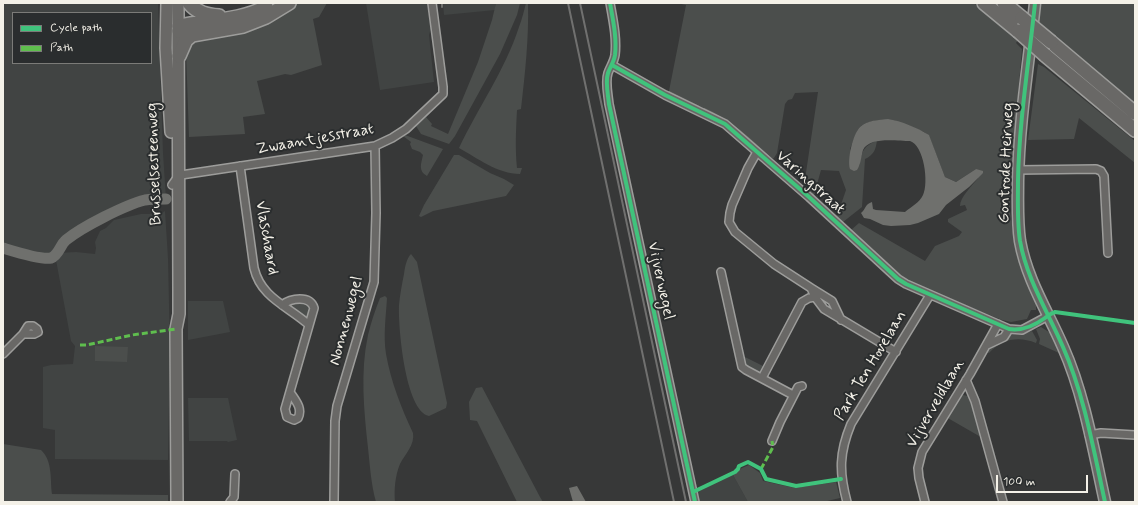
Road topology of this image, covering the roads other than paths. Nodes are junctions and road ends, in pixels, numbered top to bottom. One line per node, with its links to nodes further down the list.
1 (178, 3): 12 (main road, Brusselsesteenweg)
2 (189, 3): 11 (highway)
3 (273, 3): 11 (highway)
4 (289, 3): 13 (highway)
5 (432, 3): 19 (street, Zwaantjesstraat)
6 (610, 3): 16 (street)
7 (984, 3): 18 (highway, bridge)
8 (1004, 3): 17 (highway, bridge)
9 (1035, 3): 22 (street, Gontrode Heirweg)
10 (167, 5): 12 (main road); 14 (main road, Brusselsesteenweg)
11 (233, 18): 12 (highway)
12 (178, 29): 13 (highway); 14 (main road); 15 (main road, Brusselsesteenweg)
13 (192, 35): 15 (highway)
14 (166, 48): 23 (main road, Brusselsesteenweg)
15 (179, 56): 23 (main road, Brusselsesteenweg)
16 (612, 65): 20 (street, Varingstraat); 51 (street, Vijverwegel)
17 (1135, 113)
18 (1135, 130)
19 (375, 146): 21 (street, Zwaantjesstraat); 50 (street, Nonnenwegel)
20 (757, 152): 26 (street); 27 (street, Varingstraat)
21 (240, 166): 23 (street, Zwaantjesstraat); 29 (street, Vlaschaard)
22 (1018, 170): 24 (street); 30 (street, Gontrode Heirweg)
23 (175, 176): 48 (main road, Brusselsesteenweg)
24 (1108, 253)
25 (721, 272): 39 (street)
26 (811, 288): 28 (street); 31 (street)
27 (930, 295): 32 (street, Varingstraat); 37 (street, Park Ten Hovelaan)
28 (815, 297): 31 (street); 39 (street)
29 (282, 305): 33 (street, Vlaschaard); 33 (street)
30 (1048, 316): 34 (street); 44 (street, Gontrode Heirweg)
31 (841, 320): 37 (street)
32 (998, 324): 34 (street, Varingstraat); 36 (street, Vijverveldlaan)
33 (309, 325): 42 (street)
34 (1009, 329): 36 (street)
35 (23, 334): 38 (street)
36 (987, 345): 40 (street, Vijverveldlaan)
37 (896, 352): 52 (street, Park Ten Hovelaan)
38 (3, 354)
39 (762, 378): 43 (street)
40 (966, 380): 53 (street, Vijverveldlaan); 54 (street)
41 (802, 386): 43 (street)
42 (290, 392)
43 (793, 395): 46 (street)
44 (1089, 434): 45 (street); 55 (street, Gontrode Heirweg)
45 (1135, 435)
46 (772, 441)
47 (235, 474): 49 (street)
48 (177, 502)
49 (230, 502)
50 (334, 502)
51 (695, 502)
52 (847, 502)
53 (925, 502)
54 (1003, 502)
55 (1105, 502)

